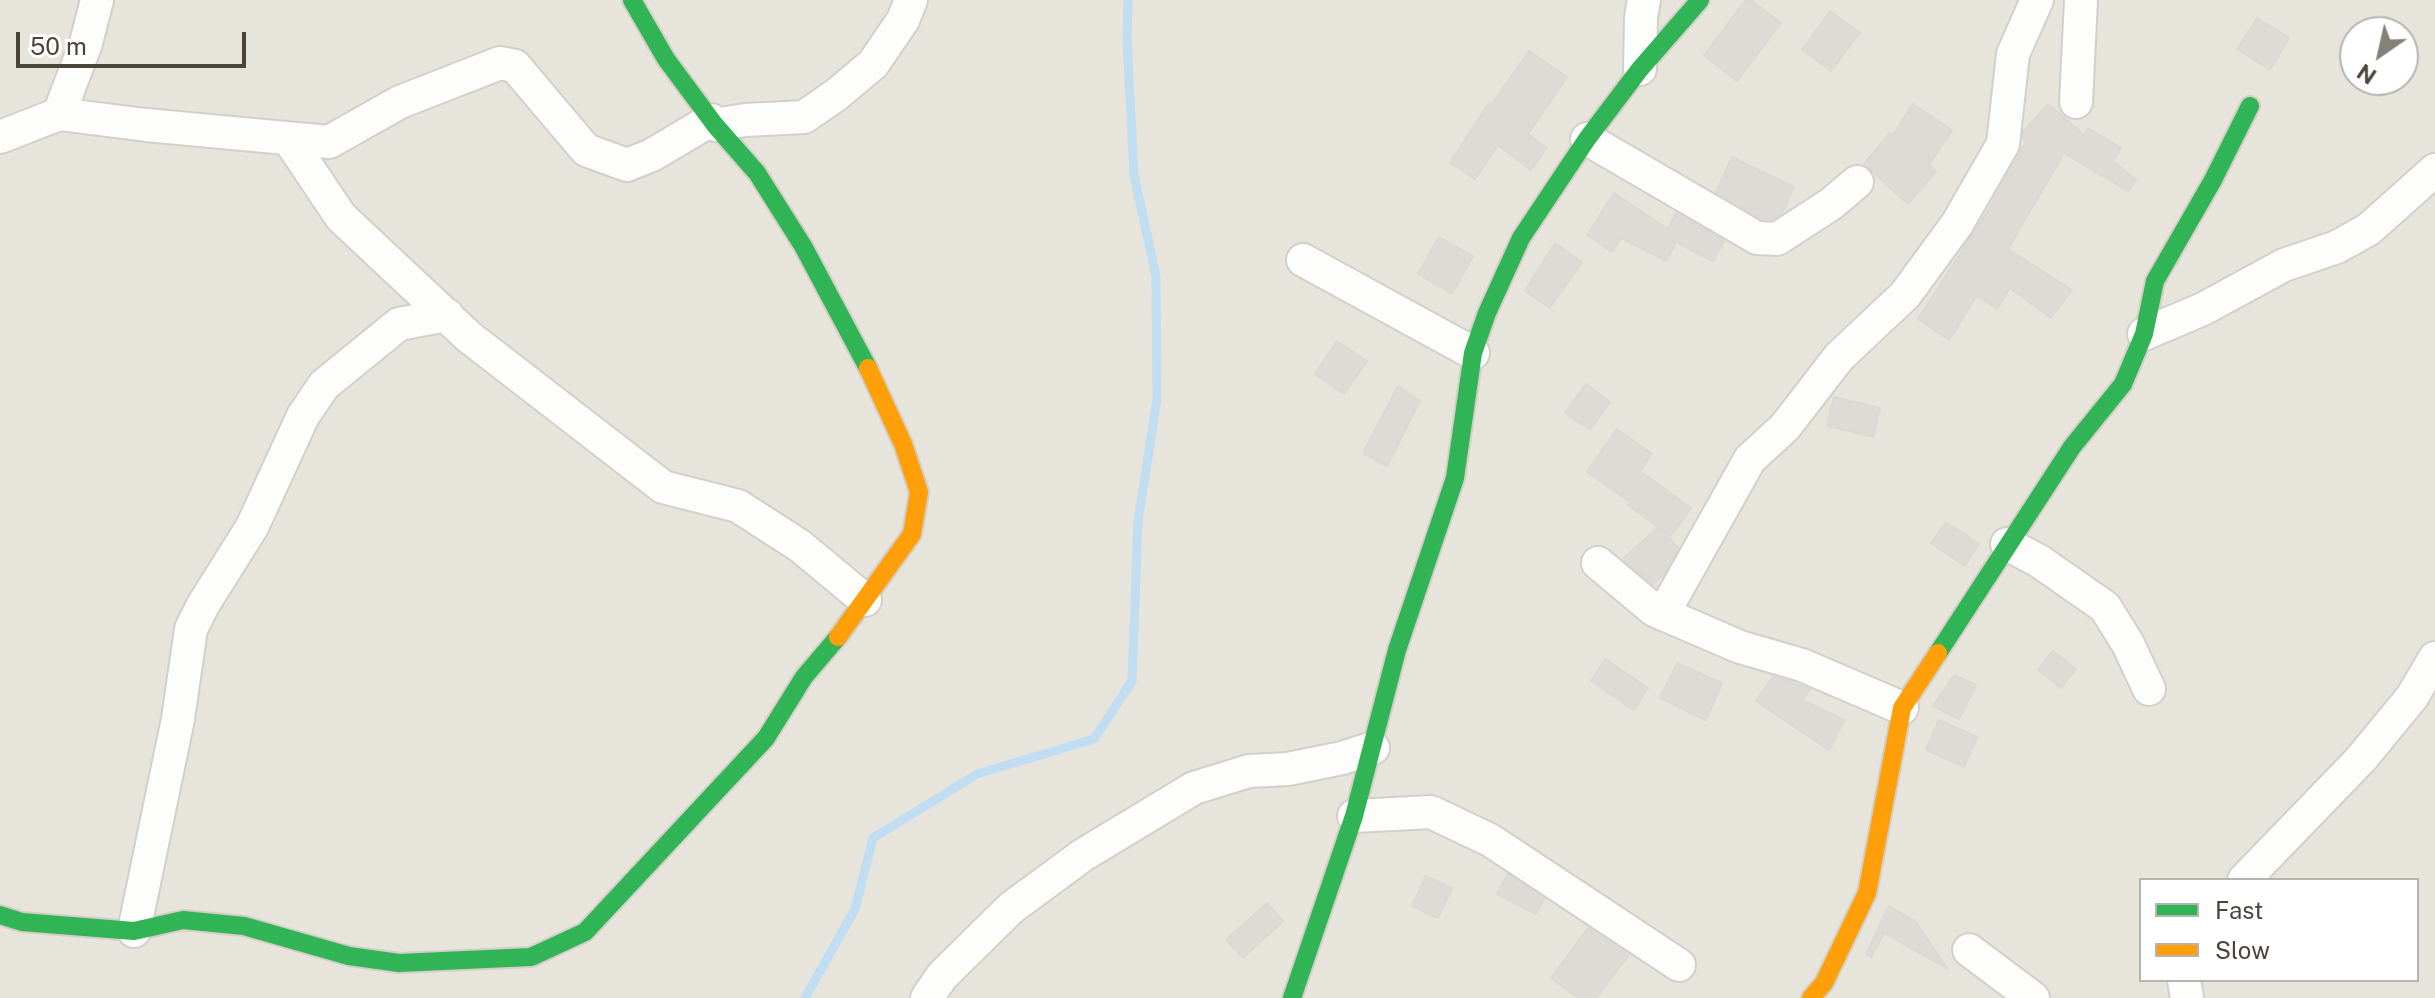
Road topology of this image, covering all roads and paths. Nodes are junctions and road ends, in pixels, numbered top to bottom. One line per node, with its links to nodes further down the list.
1 (97, 0): 11 (street)
2 (632, 0): 12 (street)
3 (911, 0): 12 (street)
4 (1644, 0): 8 (street)
5 (1700, 0): 8 (street)
6 (2037, 0): 25 (street)
7 (2081, 0): 9 (street)
8 (1640, 69): 15 (street)
9 (2076, 102)
10 (2250, 106): 20 (street)
11 (59, 114): 13 (street); 14 (street)
12 (713, 122): 14 (street); 24 (street)
13 (0, 137)
14 (288, 138): 19 (street)
15 (1587, 139): 17 (street); 21 (street)
16 (2435, 170): 20 (street)
17 (1857, 182)
18 (1303, 260): 21 (street)
19 (447, 315): 24 (street); 33 (street)
20 (2144, 334): 22 (street)
21 (1473, 353): 29 (street)
22 (2007, 544): 27 (street); 28 (street)
23 (1598, 563): 25 (street)
24 (865, 600): 33 (street)
25 (1663, 614): 28 (street)
26 (2435, 658): 31 (street)
27 (2149, 689)
28 (1902, 708): 38 (street)
29 (1373, 748): 30 (street); 36 (street)
30 (1354, 816): 35 (street); 37 (street)
31 (2246, 878)
32 (0, 915): 33 (street)
33 (134, 931)
34 (1969, 950): 39 (street)
35 (1679, 965)
36 (927, 998)
37 (1292, 998)
38 (1811, 998)
39 (2033, 998)

